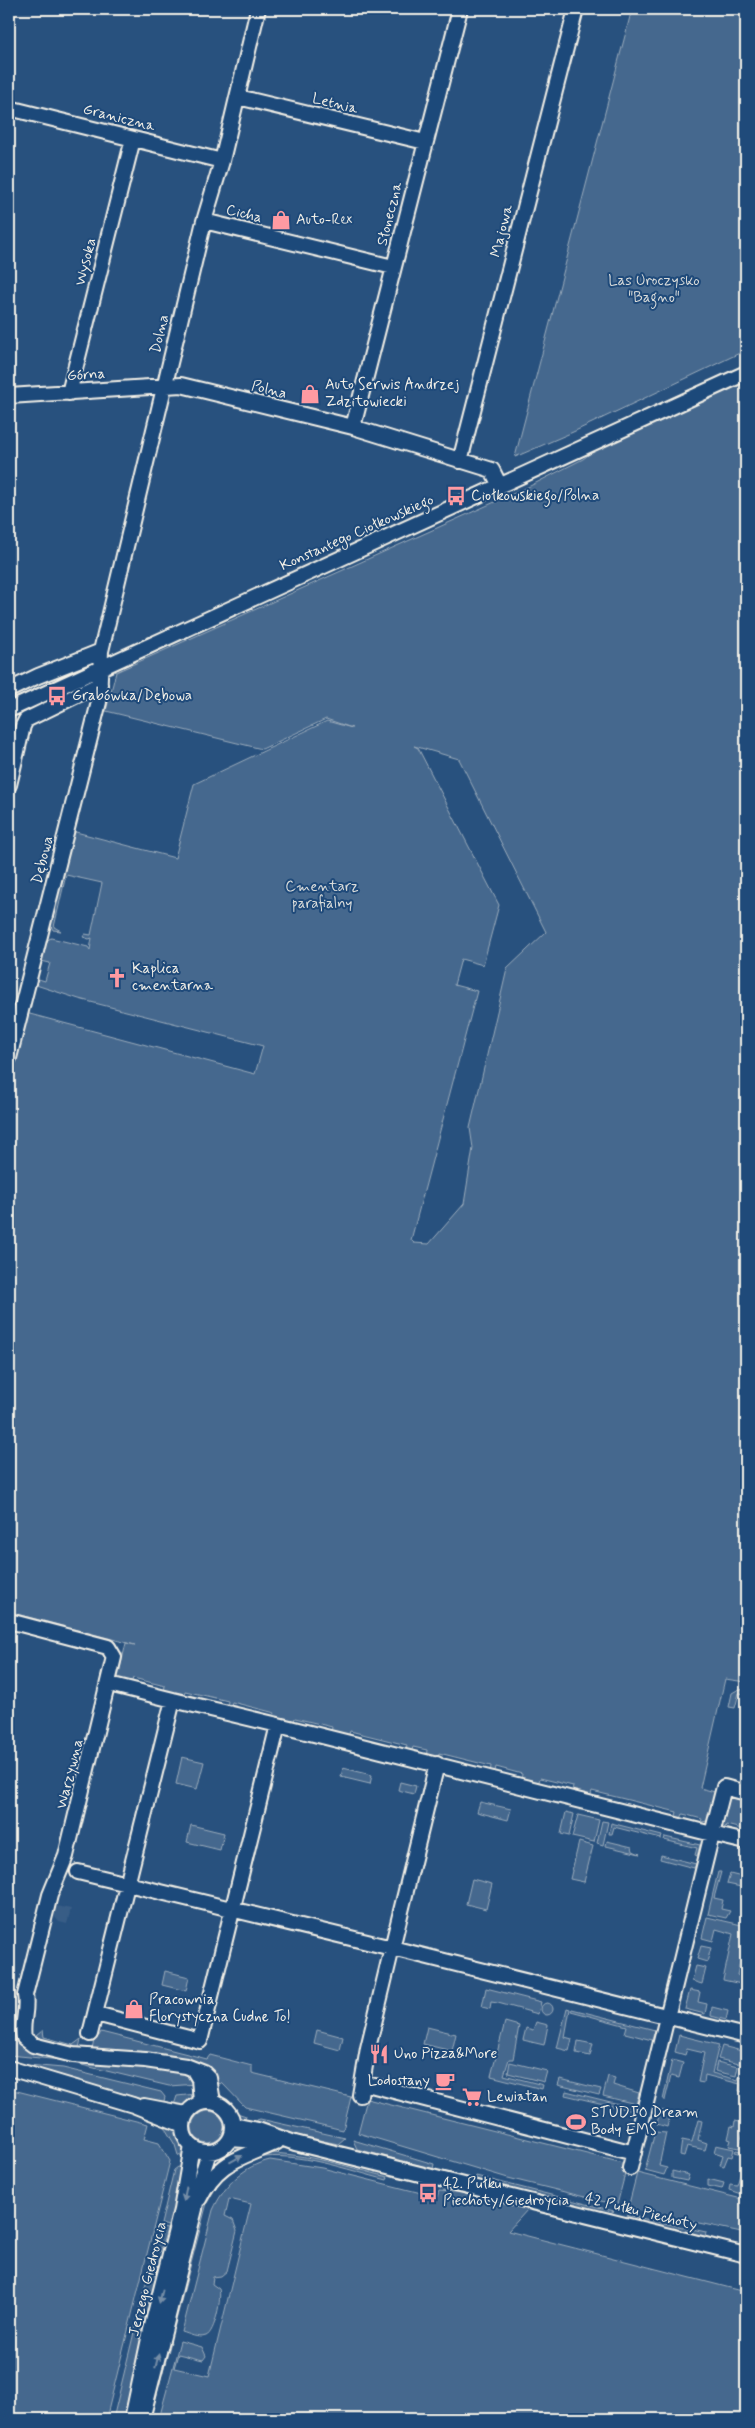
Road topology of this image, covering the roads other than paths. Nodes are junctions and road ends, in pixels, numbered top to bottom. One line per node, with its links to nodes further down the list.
1 (258, 9): 4 (street, Dolna)
2 (460, 9): 7 (street, Słoneczna)
3 (576, 9): 16 (street, Majowa)
4 (238, 97): 7 (street, Letnia); 8 (street, Dolna)
5 (9, 108): 6 (street, Graniczna)
6 (133, 139): 8 (street, Graniczna); 13 (street, Wysoka)
7 (425, 142): 10 (street, Słoneczna)
8 (222, 161): 9 (street, Dolna)
9 (204, 221): 10 (street, Cicha); 12 (street, Dolna)
10 (393, 267): 15 (street, Słoneczna)
11 (746, 373): 17 (street, Konstantego Ciołkowskiego)
12 (165, 386): 13 (street, Górna); 15 (street, Polna); 18 (street, Dolna)
13 (70, 393): 14 (street, Górna)
14 (9, 396)
15 (353, 427): 16 (street, Polna)
16 (460, 461): 17 (street, Polna)
17 (500, 486): 19 (street, Konstantego Ciołkowskiego)
18 (101, 651): 19 (street, Dolna); 21 (street)
19 (99, 668): 20 (street, Dębowa); 22 (street, Konstantego Ciołkowskiego)
20 (100, 684): 23 (street); 24 (street, Dębowa)
21 (9, 690)
22 (9, 710)
23 (9, 785)
24 (9, 1058)
25 (9, 1621): 42 (street, Warzywna)
26 (117, 1686): 27 (street)
27 (173, 1700): 28 (street); 34 (street)
28 (278, 1725): 29 (street); 35 (street)
29 (437, 1764): 31 (street); 36 (street)
30 (746, 1793): 31 (street)
31 (712, 1834): 32 (street); 38 (street)
32 (746, 1842)
33 (78, 1872): 34 (street)
34 (128, 1885): 35 (street); 37 (street)
35 (233, 1909): 36 (street); 37 (street)
36 (392, 1948): 38 (street); 49 (street)
37 (96, 2014): 39 (street)
38 (668, 2016): 40 (street); 49 (street)
39 (90, 2034)
40 (746, 2036)
41 (9, 2068): 43 (street)
42 (207, 2102): 43 (street); 44 (street)
43 (184, 2119): 47 (street)
44 (232, 2132): 45 (street, 42 Pułku Piechoty); 46 (street, 42 Pułku Piechoty); 48 (street)
45 (277, 2142): 46 (street, 42 Pułku Piechoty); 51 (street, one-way to 45)
46 (295, 2143): 52 (street, 42 Pułku Piechoty)
47 (192, 2146): 48 (street); 53 (street, Jerzego Giedroycia, one-way to 53)
48 (209, 2152): 51 (street, Jerzego Giedroycia)
49 (634, 2153): 50 (street)
50 (630, 2168)
51 (195, 2209): 54 (street, Jerzego Giedroycia, one-way to 51)
52 (746, 2255)
53 (132, 2419)
54 (142, 2419)

